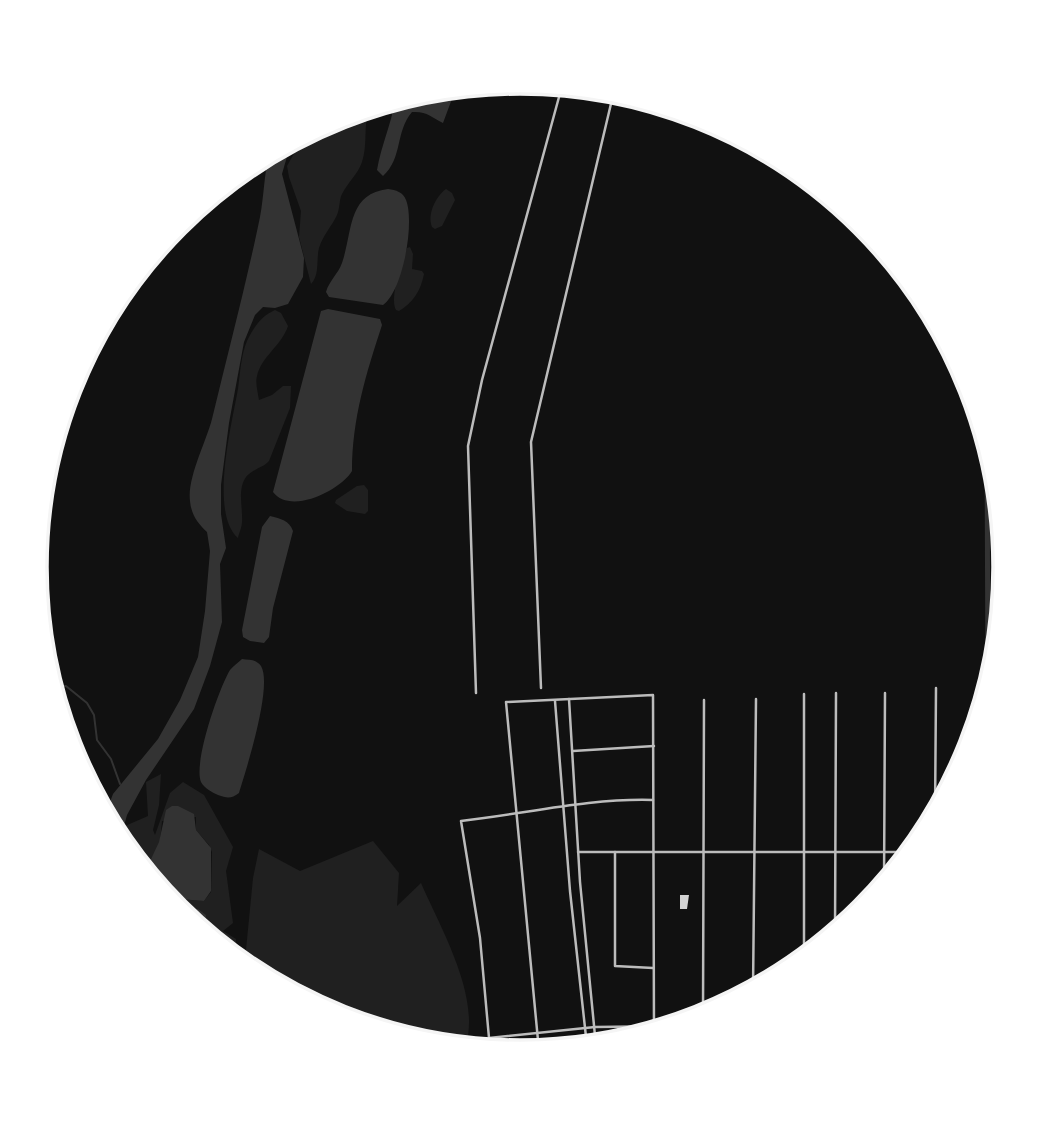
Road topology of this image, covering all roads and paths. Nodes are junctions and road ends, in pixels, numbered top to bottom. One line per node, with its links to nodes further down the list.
1 (559, 96): 5 (street)
2 (611, 103): 3 (street)
3 (541, 688)
4 (936, 688): 15 (street)
5 (476, 693)
6 (836, 693): 26 (street)
7 (885, 693): 27 (street)
8 (804, 694): 21 (street)
9 (569, 699): 11 (street); 13 (street); 14 (street)
10 (756, 699): 20 (street)
11 (555, 700): 18 (street); 19 (street)
12 (704, 700): 25 (street)
13 (654, 746): 14 (street); 16 (street)
14 (572, 751): 17 (street)
15 (935, 795)
16 (654, 800): 17 (street); 24 (street)
17 (576, 803): 18 (street); 22 (street)
18 (563, 806): 19 (street); 38 (street)
19 (517, 813): 39 (street); 39 (street)
20 (754, 851): 21 (street); 25 (street); 33 (street)
21 (804, 851): 26 (street); 31 (street)
22 (578, 852): 23 (street); 37 (street)
23 (615, 852): 24 (street); 32 (street)
24 (653, 852): 25 (street); 32 (street)
25 (704, 852): 34 (street)
26 (835, 852): 27 (street); 30 (street)
27 (884, 852): 28 (street); 29 (street)
28 (899, 852)
29 (884, 870)
30 (835, 921)
31 (804, 946)
32 (653, 968): 35 (street)
33 (753, 979)
34 (703, 1005)
35 (654, 1022)
36 (638, 1026): 37 (street)
37 (595, 1027): 38 (street); 40 (street)
38 (585, 1028): 39 (street); 41 (street)
39 (537, 1033): 42 (street)
40 (595, 1035)
41 (586, 1036)
42 (538, 1040)

